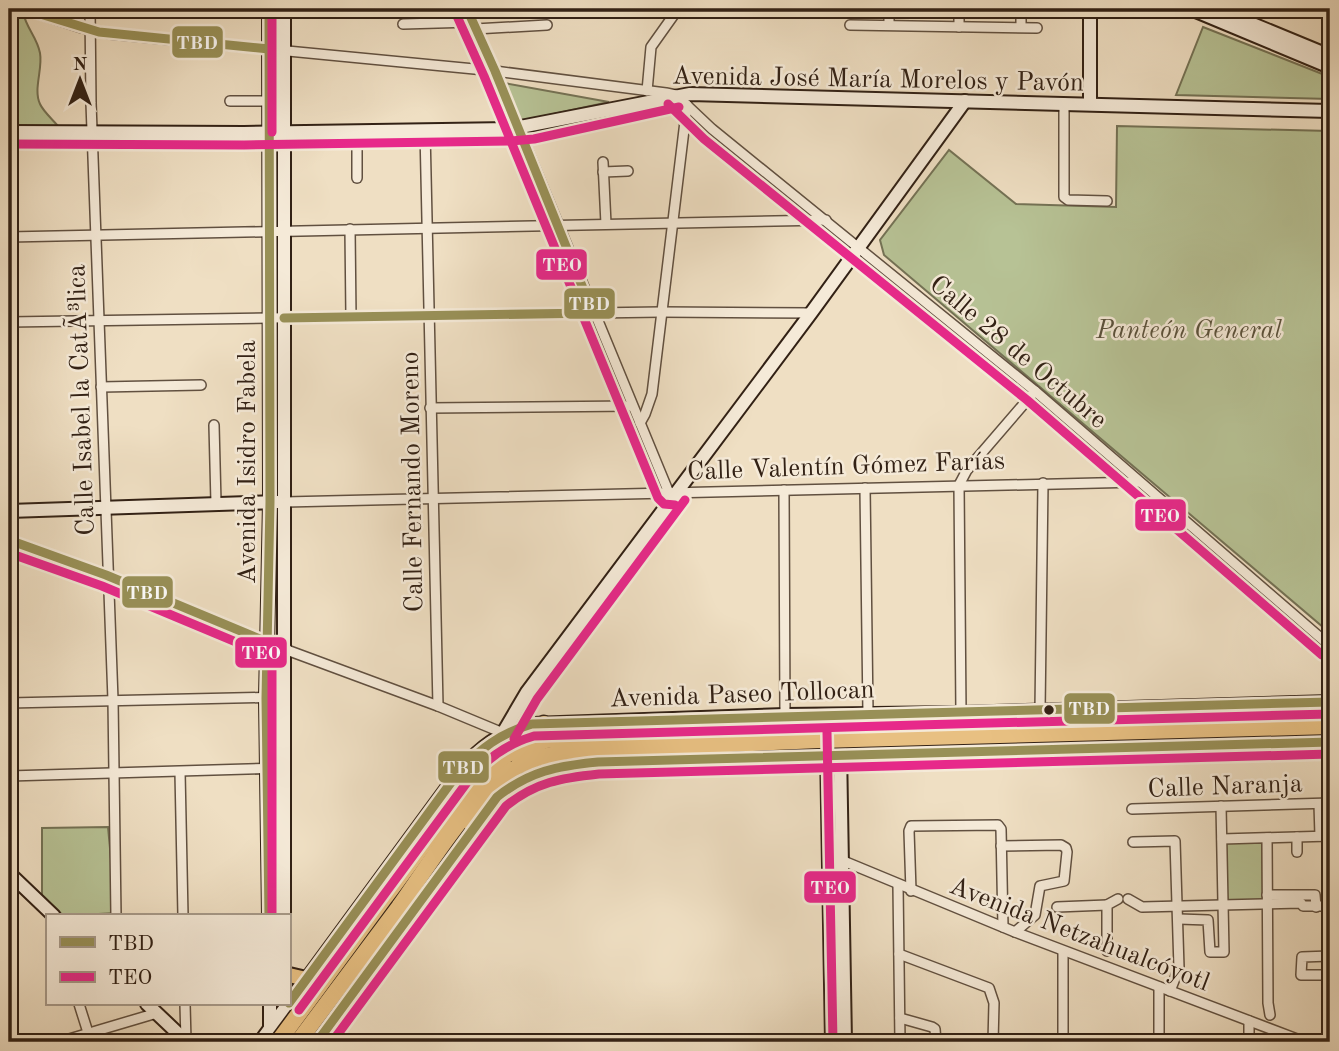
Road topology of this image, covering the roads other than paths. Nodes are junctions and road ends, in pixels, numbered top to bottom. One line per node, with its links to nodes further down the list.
1 (24, 9): 21 (street)
2 (90, 9): 21 (street, Calle Isabel la CatÃ³lica)
3 (270, 9): 22 (main road, Avenida Isidro Fabela)
4 (284, 9): 23 (main road, Avenida Isidro Fabela)
5 (467, 9): 14 (street)
6 (678, 9): 27 (street)
7 (889, 9): 17 (street)
8 (959, 9): 18 (street)
9 (1021, 9): 19 (street)
10 (1090, 9): 33 (main road)
11 (1216, 9): 24 (main road)
12 (1197, 10): 25 (main road)
13 (402, 23): 14 (street)
14 (474, 25): 15 (street); 26 (street)
15 (547, 25)
16 (850, 25): 17 (street)
17 (890, 25): 18 (street)
18 (959, 26): 19 (street)
19 (1021, 27): 20 (street)
20 (1037, 28)
21 (90, 31): 22 (street); 42 (street, Calle Isabel la CatÃ³lica)
22 (269, 49): 23 (street); 29 (main road, Avenida Isidro Fabela)
23 (284, 51): 26 (street); 40 (main road, Avenida Isidro Fabela)
24 (1330, 56)
25 (1330, 67)
26 (495, 71): 27 (street); 36 (street)
27 (647, 91): 28 (street)
28 (676, 95): 30 (main road, Avenida José María Morelos y Pavón); 34 (street, Calle 28 de Octubre); 36 (main road, Avenida José María Morelos y Pavón)
29 (269, 101): 31 (street); 39 (main road, Avenida Isidro Fabela)
30 (965, 101): 32 (main road, Avenida José María Morelos y Pavón); 56 (main road)
31 (230, 102)
32 (1064, 103): 33 (main road, Avenida José María Morelos y Pavón); 45 (street)
33 (1090, 103): 35 (main road, Avenida José María Morelos y Pavón)
34 (687, 105): 46 (street, Calle 28 de Octubre); 47 (street)
35 (1330, 111)
36 (519, 129): 37 (main road, Avenida José María Morelos y Pavón); 49 (street)
37 (425, 131): 41 (main road, Avenida José María Morelos y Pavón); 50 (street, Calle Fernando Moreno)
38 (9, 132): 42 (main road, Avenida José María Morelos y Pavón)
39 (269, 132): 40 (main road, Avenida José María Morelos y Pavón); 42 (main road, Avenida José María Morelos y Pavón); 52 (main road, Avenida Isidro Fabela)
40 (284, 132): 41 (main road, Avenida José María Morelos y Pavón); 53 (main road, Avenida Isidro Fabela)
41 (357, 132): 44 (street)
42 (92, 133): 54 (street, Calle Isabel la CatÃ³lica)
43 (628, 171): 48 (street)
44 (357, 178)
45 (1107, 201)
46 (826, 220): 47 (street); 56 (street, Calle 28 de Octubre)
47 (672, 223): 48 (street); 57 (street)
48 (606, 224): 49 (street)
49 (558, 225): 50 (street); 58 (street)
50 (426, 228): 51 (street); 60 (street, Calle Fernando Moreno)
51 (350, 229): 53 (street); 61 (street)
52 (270, 231): 53 (street); 54 (street); 62 (main road, Avenida Isidro Fabela)
53 (284, 231): 63 (main road, Avenida Isidro Fabela)
54 (97, 235): 55 (street); 64 (street, Calle Isabel la CatÃ³lica)
55 (9, 237)
56 (859, 247): 59 (main road); 68 (street, Calle 28 de Octubre)
57 (661, 312): 58 (street); 59 (street); 71 (street)
58 (593, 313): 60 (street); 69 (street)
59 (811, 313): 78 (main road)
60 (428, 316): 61 (street); 70 (street, Calle Fernando Moreno)
61 (351, 317): 63 (street)
62 (270, 318): 63 (street); 64 (street); 80 (main road, Avenida Isidro Fabela)
63 (284, 318): 81 (main road, Avenida Isidro Fabela)
64 (99, 321): 65 (street); 67 (street, Calle Isabel la CatÃ³lica)
65 (9, 322)
66 (201, 385): 67 (street)
67 (101, 387): 83 (street, Calle Isabel la CatÃ³lica)
68 (1035, 391): 73 (street, Calle 28 de Octubre); 75 (street)
69 (632, 406): 70 (street); 71 (street)
70 (430, 408): 79 (street, Calle Fernando Moreno)
71 (640, 423): 78 (street)
72 (214, 425): 82 (street)
73 (1139, 482): 74 (street, Calle Valentín Gómez Farías); 88 (street, Calle 28 de Octubre)
74 (1043, 483): 75 (street, Calle Valentín Gómez Farías); 97 (street)
75 (959, 485): 76 (street, Calle Valentín Gómez Farías); 100 (street)
76 (866, 488): 77 (street, Calle Valentín Gómez Farías); 99 (street)
77 (784, 490): 78 (street, Calle Valentín Gómez Farías); 103 (street)
78 (672, 493): 79 (street, Calle Valentín Gómez Farías); 107 (main road)
79 (432, 498): 81 (street, Calle Valentín Gómez Farías); 96 (street, Calle Fernando Moreno)
80 (270, 502): 81 (main road, Calle Valentín Gómez Farías); 82 (main road, Calle Valentín Gómez Farías); 87 (main road, Avenida Isidro Fabela)
81 (285, 502): 89 (main road, Avenida Isidro Fabela)
82 (216, 503): 83 (main road, Calle Valentín Gómez Farías)
83 (104, 506): 84 (main road, Calle Valentín Gómez Farías); 86 (street, Calle Isabel la CatÃ³lica)
84 (9, 511)
85 (9, 540): 86 (street)
86 (106, 575): 87 (street); 92 (street, Calle Isabel la CatÃ³lica)
87 (268, 643): 89 (street); 91 (main road, Avenida Isidro Fabela)
88 (1330, 646)
89 (284, 649): 90 (main road, Avenida Isidro Fabela); 96 (street)
90 (284, 697): 91 (street); 116 (main road, Avenida Isidro Fabela)
91 (265, 698): 92 (street); 115 (main road, Avenida Isidro Fabela)
92 (113, 700): 94 (street); 118 (street, Calle Isabel la CatÃ³lica)
93 (1330, 702): 95 (main road, Avenida Paseo Tollocan)
94 (9, 703)
95 (1311, 703): 97 (main road, Avenida Paseo Tollocan); 108 (main road)
96 (438, 706): 107 (street)
97 (1040, 710): 100 (main road, Avenida Paseo Tollocan)
98 (1330, 711): 114 (highway, Avenida Paseo Tollocan, bridge)
99 (868, 713): 101 (main road, Avenida Paseo Tollocan); 102 (main road, Avenida Paseo Tollocan)
100 (961, 713): 102 (main road, Avenida Paseo Tollocan)
101 (832, 714): 103 (main road, Avenida Paseo Tollocan); 110 (main road); 111 (main road)
102 (887, 714): 109 (main road)
103 (785, 715): 104 (main road, Avenida Paseo Tollocan); 112 (main road)
104 (706, 717): 105 (main road, Avenida Paseo Tollocan); 113 (main road)
105 (544, 724): 107 (main road, Avenida Paseo Tollocan); 120 (highway)
106 (1330, 726): 114 (highway, Avenida Paseo Tollocan, bridge)
107 (503, 733): 159 (main road, Avenida Paseo Tollocan)
108 (1326, 742): 109 (main road)
109 (888, 754): 111 (main road)
110 (827, 755): 111 (main road); 112 (main road); 181 (main road)
111 (841, 755): 134 (main road)
112 (787, 757): 113 (main road)
113 (698, 759): 121 (main road)
114 (513, 760): 120 (highway, Avenida Paseo Tollocan); 132 (highway, Avenida Paseo Tollocan)
115 (267, 768): 116 (street); 117 (street); 148 (main road, Avenida Isidro Fabela)
116 (284, 768): 149 (main road, Avenida Isidro Fabela)
117 (180, 772): 118 (street); 147 (street)
118 (112, 774): 119 (street); 146 (street, Calle Isabel la CatÃ³lica)
119 (9, 776)
120 (470, 786): 139 (highway, Avenida Paseo Tollocan)
121 (497, 797): 132 (highway); 171 (main road)
122 (1330, 803): 123 (street, Calle Naranja)
123 (1319, 804): 124 (street, Calle Naranja); 126 (street, Calle Naranja)
124 (1221, 806): 125 (street, Calle Naranja); 129 (street)
125 (1132, 809)
126 (1325, 836): 127 (street)
127 (1297, 837): 128 (street); 133 (street)
128 (1267, 838): 129 (street); 138 (street)
129 (1222, 839): 141 (street)
130 (1133, 842): 142 (street)
131 (1001, 846): 137 (street); 151 (street); 152 (street)
132 (443, 847): 139 (highway, Avenida Paseo Tollocan)
133 (1297, 852)
134 (841, 860): 136 (street, Avenida Netzahualcóyotl); 182 (main road)
135 (9, 873): 145 (main road)
136 (898, 885): 137 (street, Avenida Netzahualcóyotl); 155 (street)
137 (911, 891): 151 (street, Avenida Netzahualcóyotl)
138 (1267, 900): 141 (street); 143 (street); 169 (street)
139 (392, 902): 174 (highway, Avenida Paseo Tollocan, bridge); 179 (highway, Avenida Paseo Tollocan, bridge)
140 (1107, 905): 142 (street); 144 (street); 154 (street)
141 (1223, 905): 142 (street); 150 (street)
142 (1177, 906): 150 (street)
143 (1330, 906)
144 (1057, 907)
145 (51, 914)
146 (116, 914)
147 (183, 914)
148 (269, 914)
149 (284, 914)
150 (1179, 919): 161 (street)
151 (1003, 927): 152 (street, Avenida Netzahualcóyotl)
152 (1015, 932): 153 (street, Avenida Netzahualcóyotl)
153 (1063, 951): 160 (street, Avenida Netzahualcóyotl); 186 (street)
154 (1107, 951)
155 (899, 954): 170 (street); 185 (street)
156 (1330, 956): 157 (street)
157 (1330, 975)
158 (290, 976): 159 (main road)
159 (303, 984): 162 (main road, Avenida Paseo Tollocan); 171 (main road)
160 (1159, 987): 161 (street, Avenida Netzahualcóyotl); 187 (street)
161 (1170, 991): 172 (street, Avenida Netzahualcóyotl)
162 (290, 1000)
163 (80, 1006): 173 (street)
164 (185, 1006): 176 (street)
165 (270, 1006): 174 (main road)
166 (286, 1006): 174 (main road)
167 (286, 1006): 174 (main road, Avenida Paseo Tollocan)
168 (152, 1008): 173 (street); 176 (main road)
169 (1270, 1015)
170 (900, 1017): 183 (street); 184 (street)
171 (335, 1018): 180 (main road)
172 (1249, 1021): 188 (street); 189 (street, Avenida Netzahualcóyotl)
173 (90, 1038): 175 (street)
174 (277, 1038): 177 (main road, Avenida Paseo Tollocan); 178 (main road)
175 (59, 1042)
176 (187, 1042)
177 (260, 1042)
178 (269, 1042)
179 (298, 1042)
180 (317, 1042)
181 (832, 1042)
182 (845, 1042)
183 (900, 1042)
184 (936, 1042)
185 (993, 1042)
186 (1063, 1042)
187 (1159, 1042)
188 (1250, 1042)
189 (1305, 1042)

